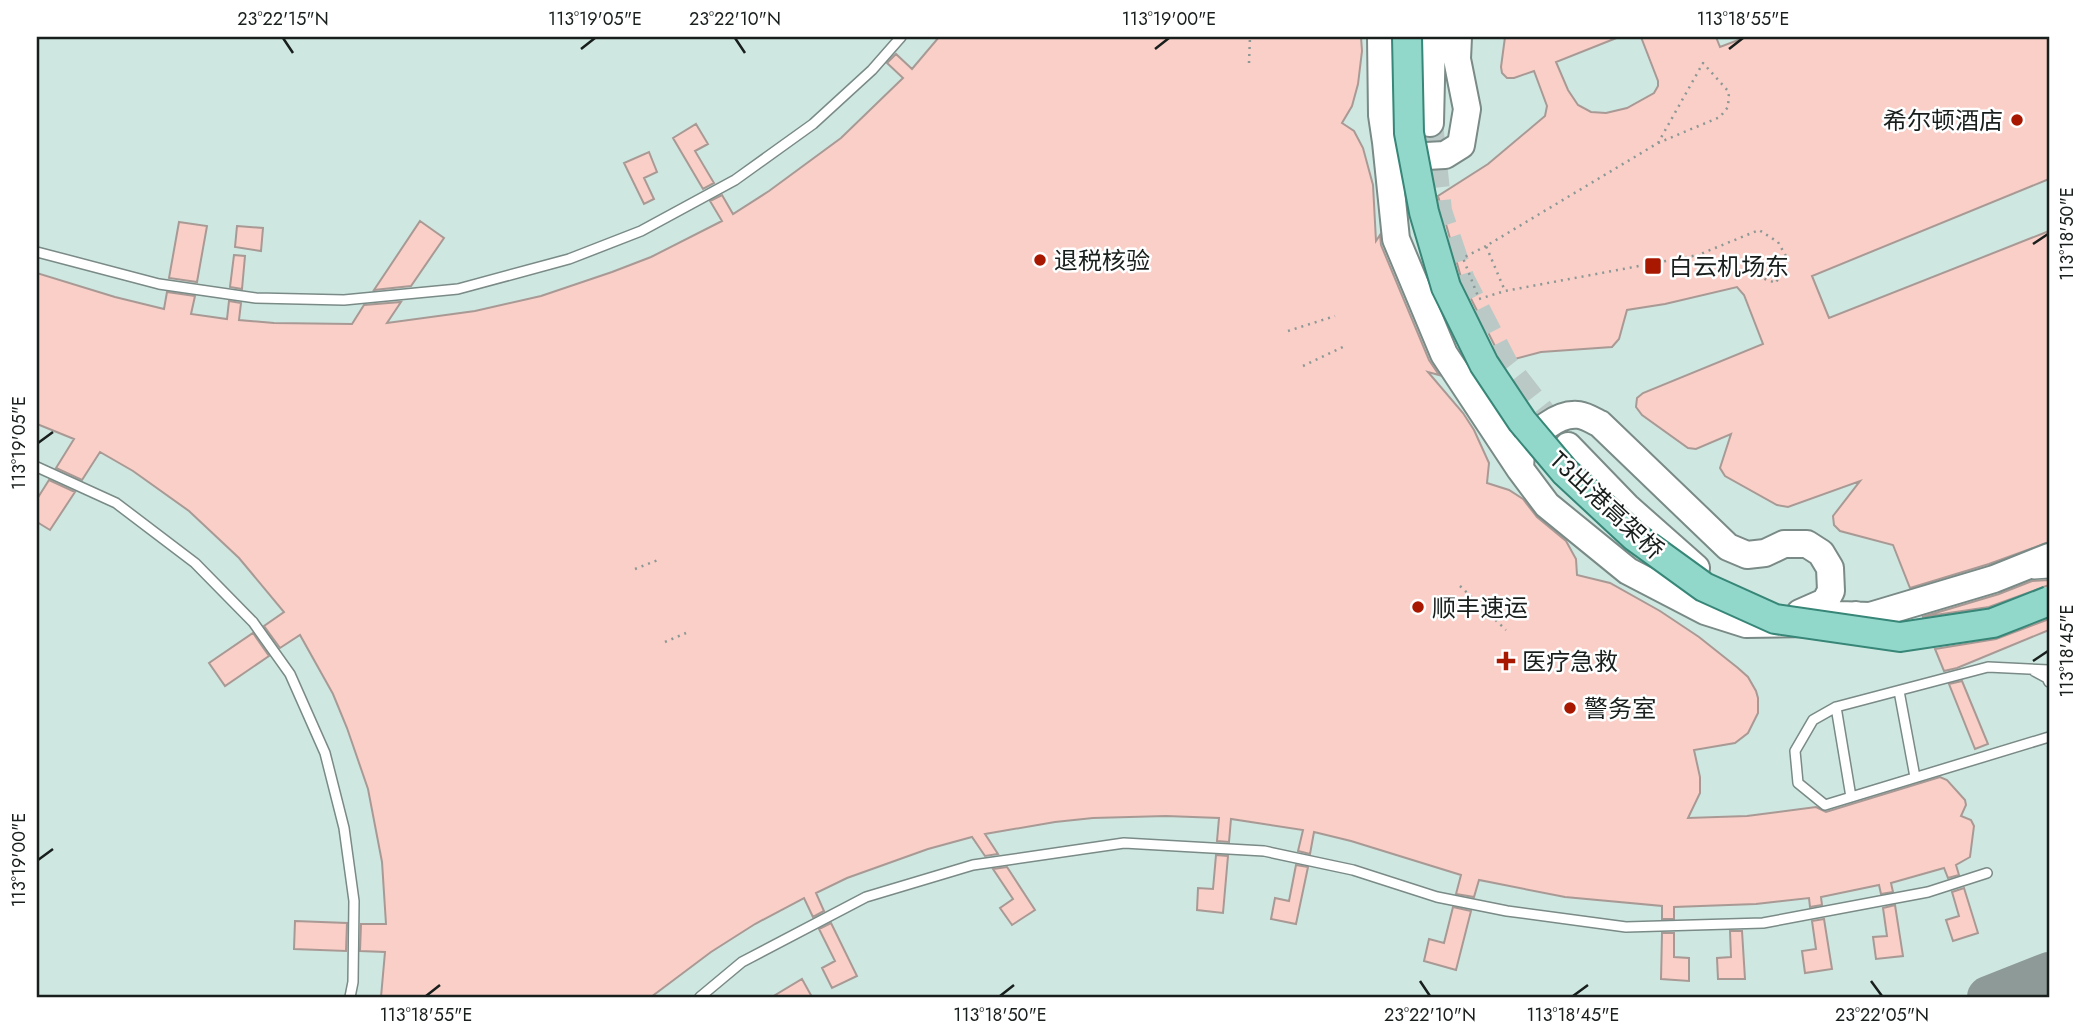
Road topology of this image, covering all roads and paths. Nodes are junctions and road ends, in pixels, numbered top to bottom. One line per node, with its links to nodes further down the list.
1 (901, 37): 12 (lane)
2 (1250, 37): 7 (path)
3 (1381, 37): 9 (main road)
4 (1407, 37): 28 (main road, T3出港高架桥, bridge)
5 (1432, 37): 8 (main road)
6 (1458, 37): 9 (main road)
7 (1249, 63)
8 (1430, 123)
9 (1385, 142): 21 (main road)
10 (1658, 143): 10 (path); 11 (path)
11 (1486, 246): 14 (path); 14 (path)
12 (37, 252)
13 (1698, 255): 13 (path); 14 (path)
14 (1505, 291)
15 (1335, 316): 16 (path)
16 (1288, 331)
17 (1347, 345): 18 (path)
18 (1303, 366)
19 (1568, 446): 29 (main road)
20 (37, 467): 43 (lane)
21 (1520, 469): 29 (main road); 30 (main road)
22 (2049, 557): 26 (main road)
23 (658, 560): 24 (path)
24 (635, 569)
25 (2049, 573): 26 (lane)
26 (1994, 579): 30 (main road)
27 (1460, 586): 31 (path)
28 (2049, 601)
29 (1800, 613): 30 (main road)
30 (1856, 615)
31 (1506, 630)
32 (686, 633): 33 (path)
33 (665, 642)
34 (2030, 669): 35 (lane); 36 (lane); 37 (lane)
35 (2049, 670)
36 (2049, 682)
37 (1899, 691): 38 (lane); 40 (lane)
38 (1836, 707): 41 (lane); 41 (lane)
39 (2047, 736): 40 (lane)
40 (1915, 777): 41 (lane)
41 (1851, 797)
42 (1987, 873): 44 (lane)
43 (350, 997)
44 (700, 997)

